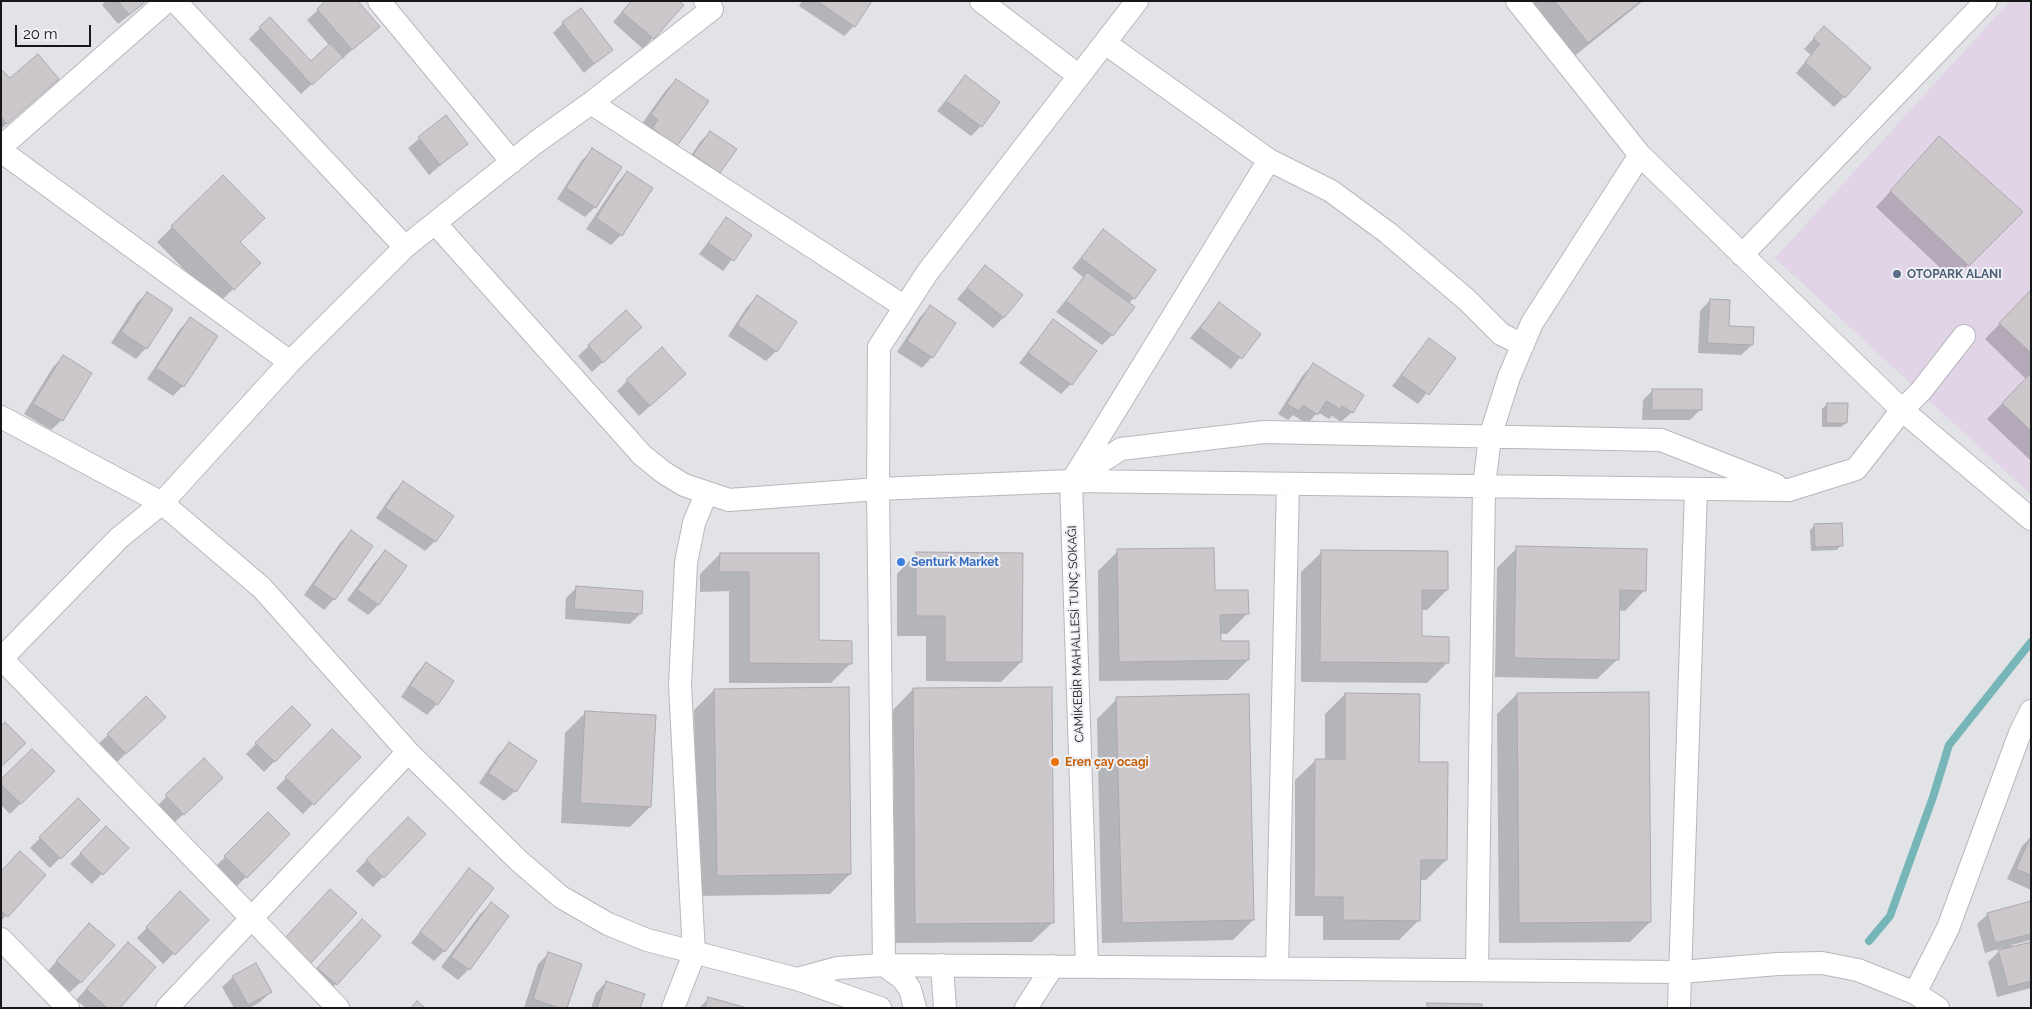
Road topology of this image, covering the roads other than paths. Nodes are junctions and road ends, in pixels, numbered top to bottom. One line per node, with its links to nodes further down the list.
1 (167, 1): 12 (street)
2 (175, 1): 18 (street)
3 (379, 1): 16 (street)
4 (981, 1): 10 (street)
5 (1137, 1): 9 (street)
6 (1517, 1): 14 (street)
7 (1986, 1): 19 (street)
8 (712, 4): 11 (street)
9 (1104, 43): 10 (street); 15 (street)
10 (1079, 76): 20 (street)
11 (592, 103): 16 (street); 20 (street)
12 (1, 147)
13 (1, 152): 23 (street)
14 (1640, 155): 19 (street); 22 (street)
15 (1269, 160): 22 (street); 27 (street)
16 (512, 162): 17 (street)
17 (435, 223): 18 (street); 33 (street)
18 (405, 247): 23 (street)
19 (1742, 255): 24 (street)
20 (905, 307): 30 (street)
21 (1964, 336): 24 (street)
22 (1523, 345): 26 (street)
23 (290, 362): 34 (street)
24 (1902, 410): 32 (street); 35 (street)
25 (1, 417): 34 (street)
26 (1490, 436): 27 (street); 29 (street); 32 (street)
27 (1071, 482): 28 (street); 30 (street); 45 (street, CAMİKEBİR MAHALLESİ TUNÇ SOKAĞI)
28 (1288, 484): 29 (street); 46 (street)
29 (1484, 486): 31 (street); 47 (street)
30 (878, 489): 33 (street); 42 (street)
31 (1696, 489): 32 (street); 48 (street)
32 (1789, 490)
33 (706, 494): 41 (street)
34 (162, 503): 36 (street); 38 (street)
35 (2031, 518)
36 (2, 659): 39 (street)
37 (2031, 711): 50 (street)
38 (408, 752): 39 (street); 41 (street)
39 (252, 918): 52 (street); 53 (street)
40 (1, 939): 51 (street)
41 (694, 954): 49 (street); 54 (street)
42 (884, 965): 43 (street); 49 (street); 56 (street)
43 (942, 965): 44 (street); 57 (street)
44 (1052, 966): 45 (street); 58 (street)
45 (1087, 966): 46 (street)
46 (1278, 968): 47 (street)
47 (1477, 970): 48 (street)
48 (1681, 972): 50 (street); 59 (street)
49 (797, 979): 55 (street)
50 (1914, 993): 60 (street)
51 (68, 1008)
52 (167, 1008)
53 (338, 1008)
54 (673, 1008)
55 (880, 1008)
56 (916, 1008)
57 (944, 1008)
58 (1026, 1008)
59 (1679, 1008)
60 (1938, 1008)

